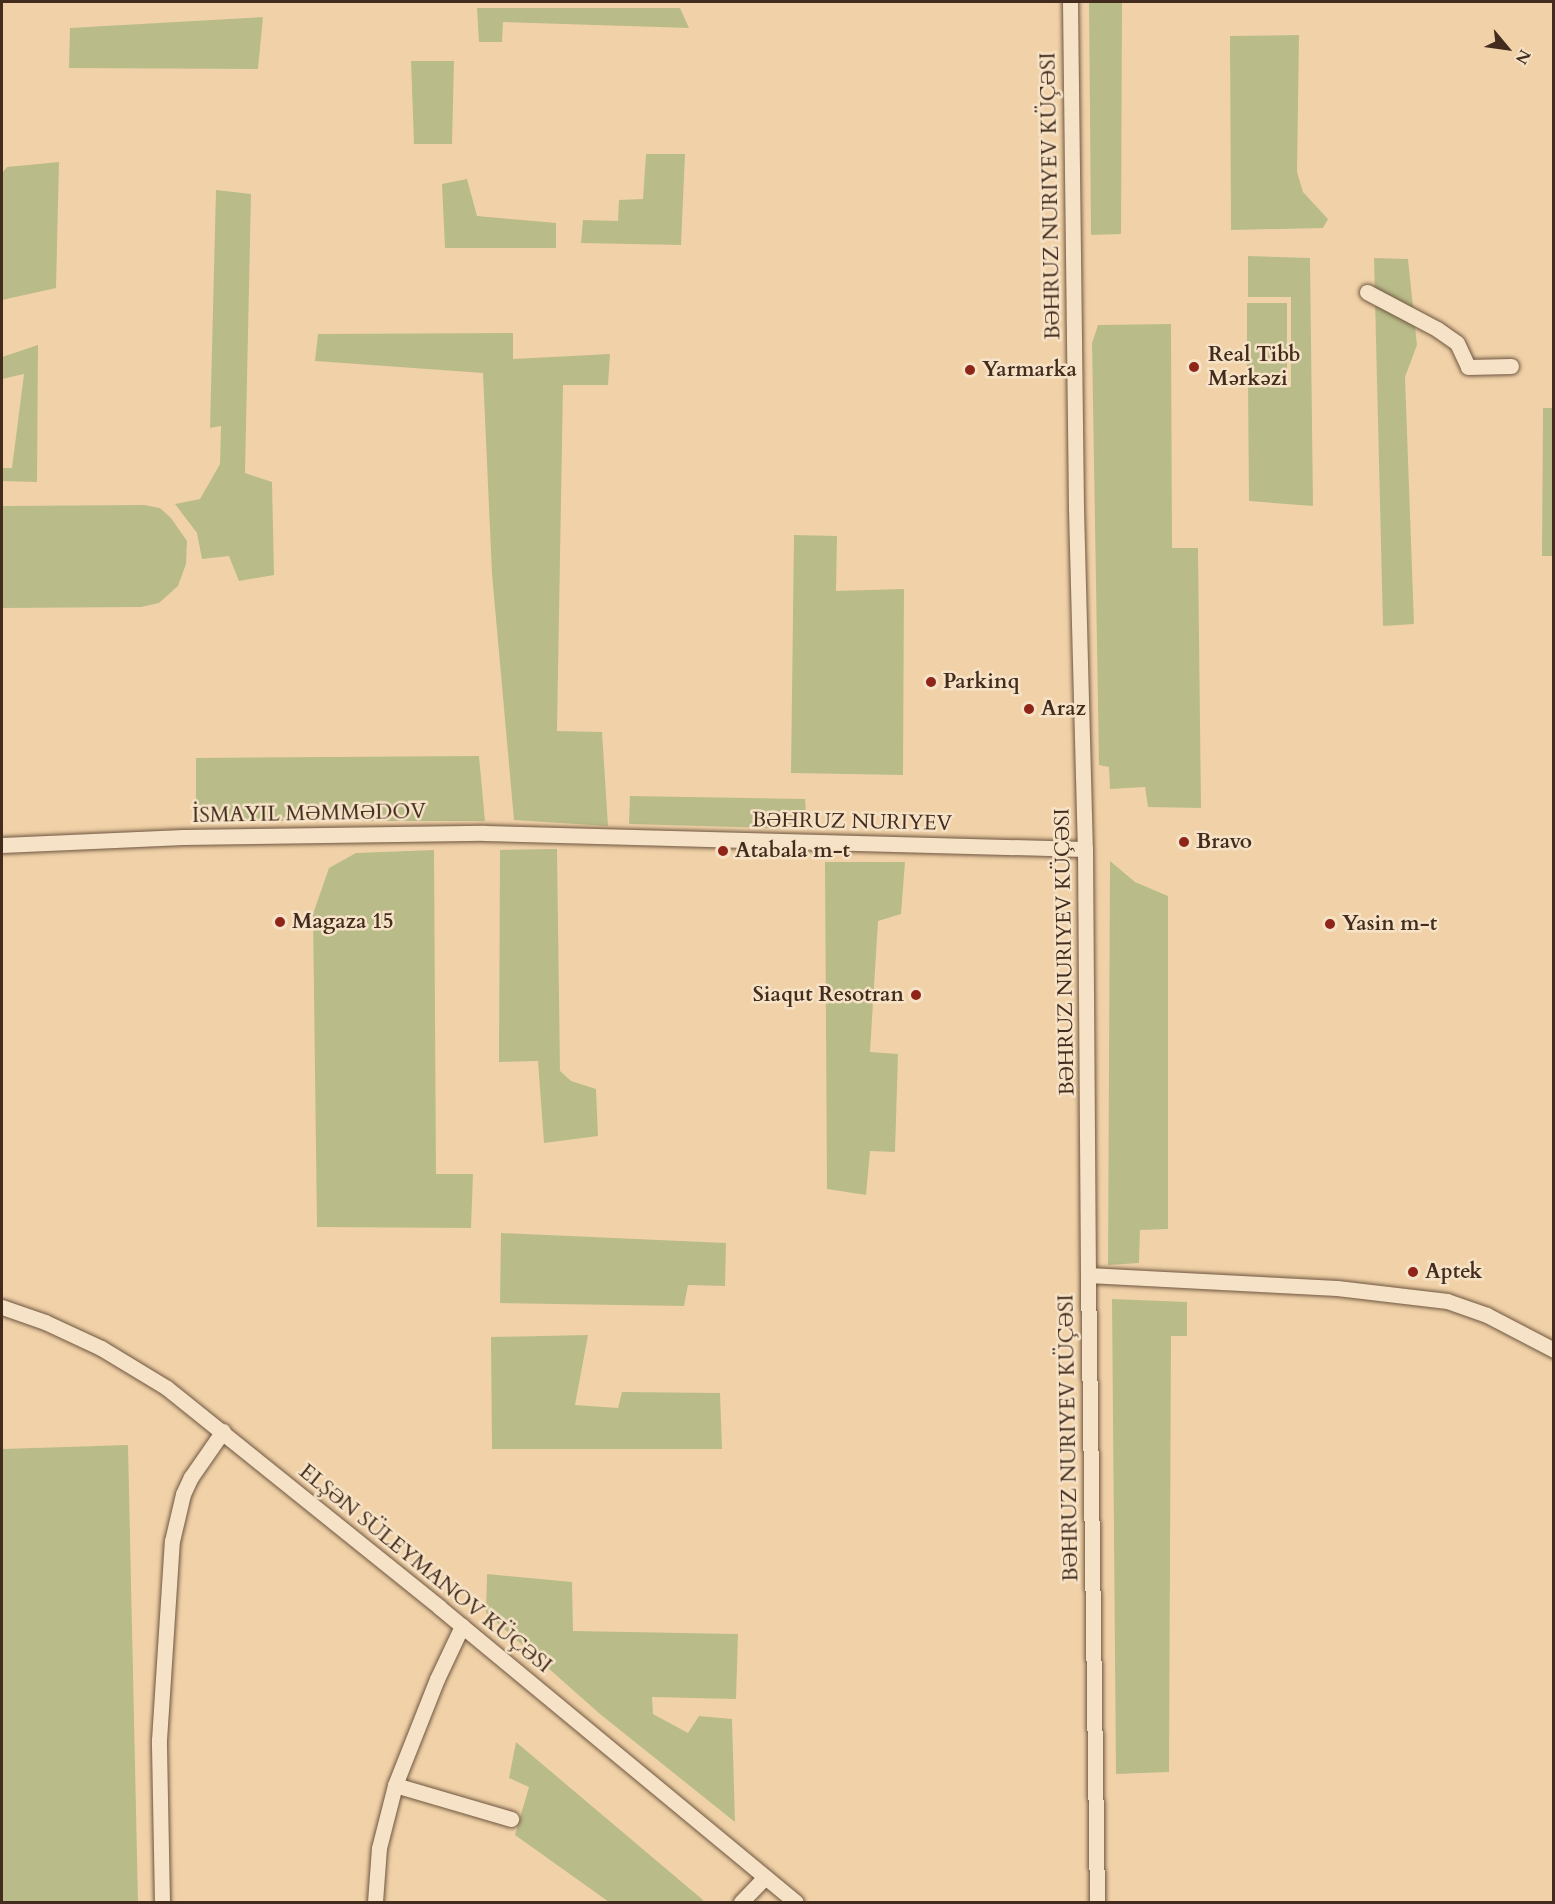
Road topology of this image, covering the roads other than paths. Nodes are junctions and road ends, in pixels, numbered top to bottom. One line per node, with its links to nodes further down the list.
1 (1070, 2): 5 (street, BƏHRUZ NURIYEV KÜÇƏSI)
2 (1367, 292): 3 (street)
3 (1511, 366)
4 (2, 846): 5 (street, BƏHRUZ NURIYEV)
5 (1085, 849): 6 (street, BƏHRUZ NURIYEV KÜÇƏSI)
6 (1088, 1275): 8 (street); 18 (street, BƏHRUZ NURIYEV KÜÇƏSI)
7 (2, 1307): 9 (street, ELŞƏN SÜLEYMANOV KÜÇƏSI)
8 (1554, 1350)
9 (223, 1431): 10 (street, ELŞƏN SÜLEYMANOV KÜÇƏSI); 14 (street)
10 (462, 1626): 11 (street); 13 (street, ELŞƏN SÜLEYMANOV KÜÇƏSI)
11 (395, 1785): 12 (street); 15 (street)
12 (511, 1819)
13 (764, 1878): 16 (street); 17 (street, ELŞƏN SÜLEYMANOV KÜÇƏSI)
14 (162, 1902)
15 (375, 1902)
16 (741, 1902)
17 (796, 1902)
18 (1097, 1902)

